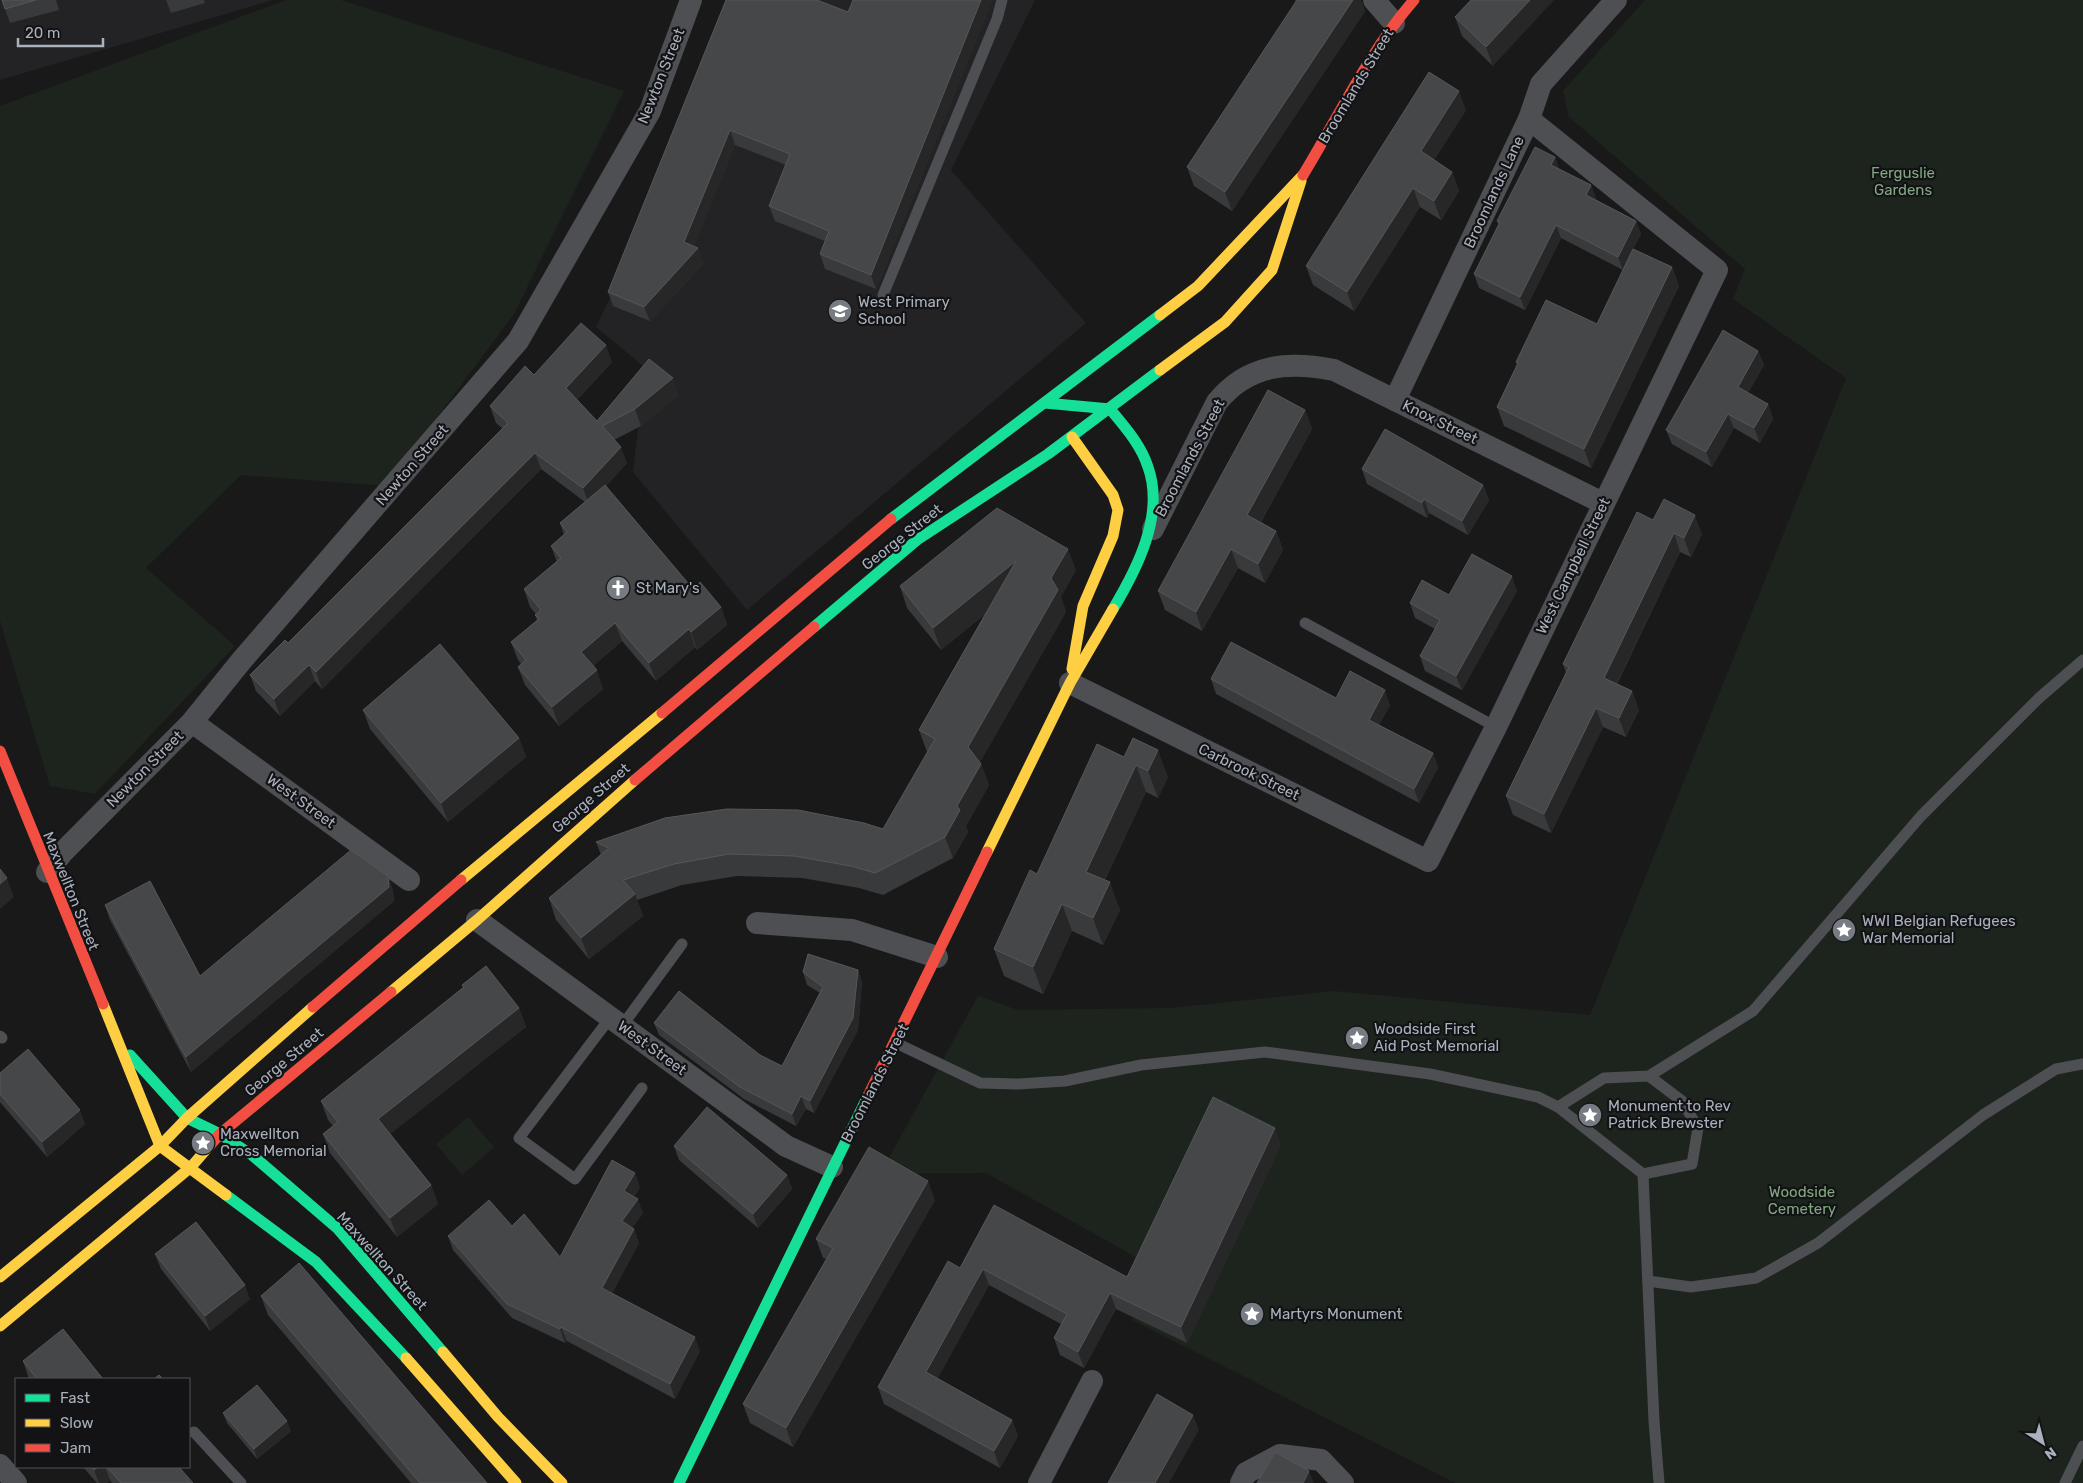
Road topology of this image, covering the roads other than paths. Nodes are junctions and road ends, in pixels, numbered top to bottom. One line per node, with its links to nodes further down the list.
1 (691, 0): 23 (street, Newton Street)
2 (1002, 0): 9 (lane)
3 (1374, 0): 6 (street)
4 (1414, 0): 6 (main road, Broomlands Street)
5 (1616, 0): 7 (street, Broomlands Lane)
6 (1394, 23): 8 (main road, Broomlands Street)
7 (1529, 119): 13 (street, Broomlands Lane); 18 (street, West Campbell Street)
8 (1303, 175): 10 (main road, Broomlands Street); 11 (main road, Broomlands Street)
9 (883, 295)
10 (1178, 302): 14 (main road, George Street)
11 (1225, 322): 15 (main road, George Street)
12 (1270, 368): 13 (street, Knox Street); 19 (street, Broomlands Street)
13 (1395, 400): 18 (street, Knox Street)
14 (1045, 403): 15 (main road); 16 (main road); 40 (main road, George Street)
15 (1110, 409): 17 (main road, George Street); 19 (main road, Broomlands Street)
16 (1056, 416)
17 (1070, 433): 22 (main road, Broomlands Street); 29 (main road, George Street)
18 (1603, 503): 24 (street, West Campbell Street)
19 (1145, 544): 22 (main road, Broomlands Street)
20 (1305, 623): 24 (lane)
21 (2083, 660): 37 (lane)
22 (1070, 683): 26 (street, Carbrook Street); 32 (main road, Broomlands Street)
23 (192, 722): 27 (street, Newton Street); 28 (street, West Street)
24 (1496, 727): 26 (street, West Campbell Street)
25 (0, 751): 27 (main road, Maxwellton Street)
26 (1428, 861)
27 (47, 872): 34 (main road, Maxwellton Street)
28 (410, 880)
29 (477, 920): 33 (street, West Street); 41 (main road, George Street)
30 (757, 923): 32 (street)
31 (682, 944): 33 (lane)
32 (937, 957): 35 (main road, Broomlands Street)
33 (616, 1022): 38 (lane); 44 (street, West Street)
34 (117, 1041): 40 (main road, Maxwellton Street); 42 (main road, Maxwellton Street)
35 (896, 1043): 39 (lane); 44 (main road, Broomlands Street)
36 (2083, 1064): 47 (lane)
37 (1649, 1076): 39 (lane); 45 (lane)
38 (642, 1088)
39 (1558, 1107): 45 (lane)
40 (187, 1118): 41 (main road, Maxwellton Street); 42 (main road, George Street)
41 (220, 1134): 43 (main road, George Street); 56 (main road, Maxwellton Street)
42 (160, 1146): 43 (main road); 46 (main road, George Street)
43 (191, 1167): 48 (main road, George Street); 55 (main road)
44 (832, 1168): 57 (main road, Broomlands Street)
45 (1643, 1174): 47 (lane)
46 (0, 1277)
47 (1648, 1281): 61 (lane)
48 (0, 1326)
49 (1092, 1381): 58 (street)
50 (194, 1432): 54 (lane)
51 (2083, 1446): 62 (lane)
52 (0, 1464): 53 (street)
53 (16, 1483)
54 (241, 1483)
55 (516, 1483)
56 (562, 1483)
57 (679, 1483)
58 (1039, 1483)
59 (1241, 1483): 60 (street)
60 (1343, 1483)
61 (1660, 1483)
62 (2065, 1483)

